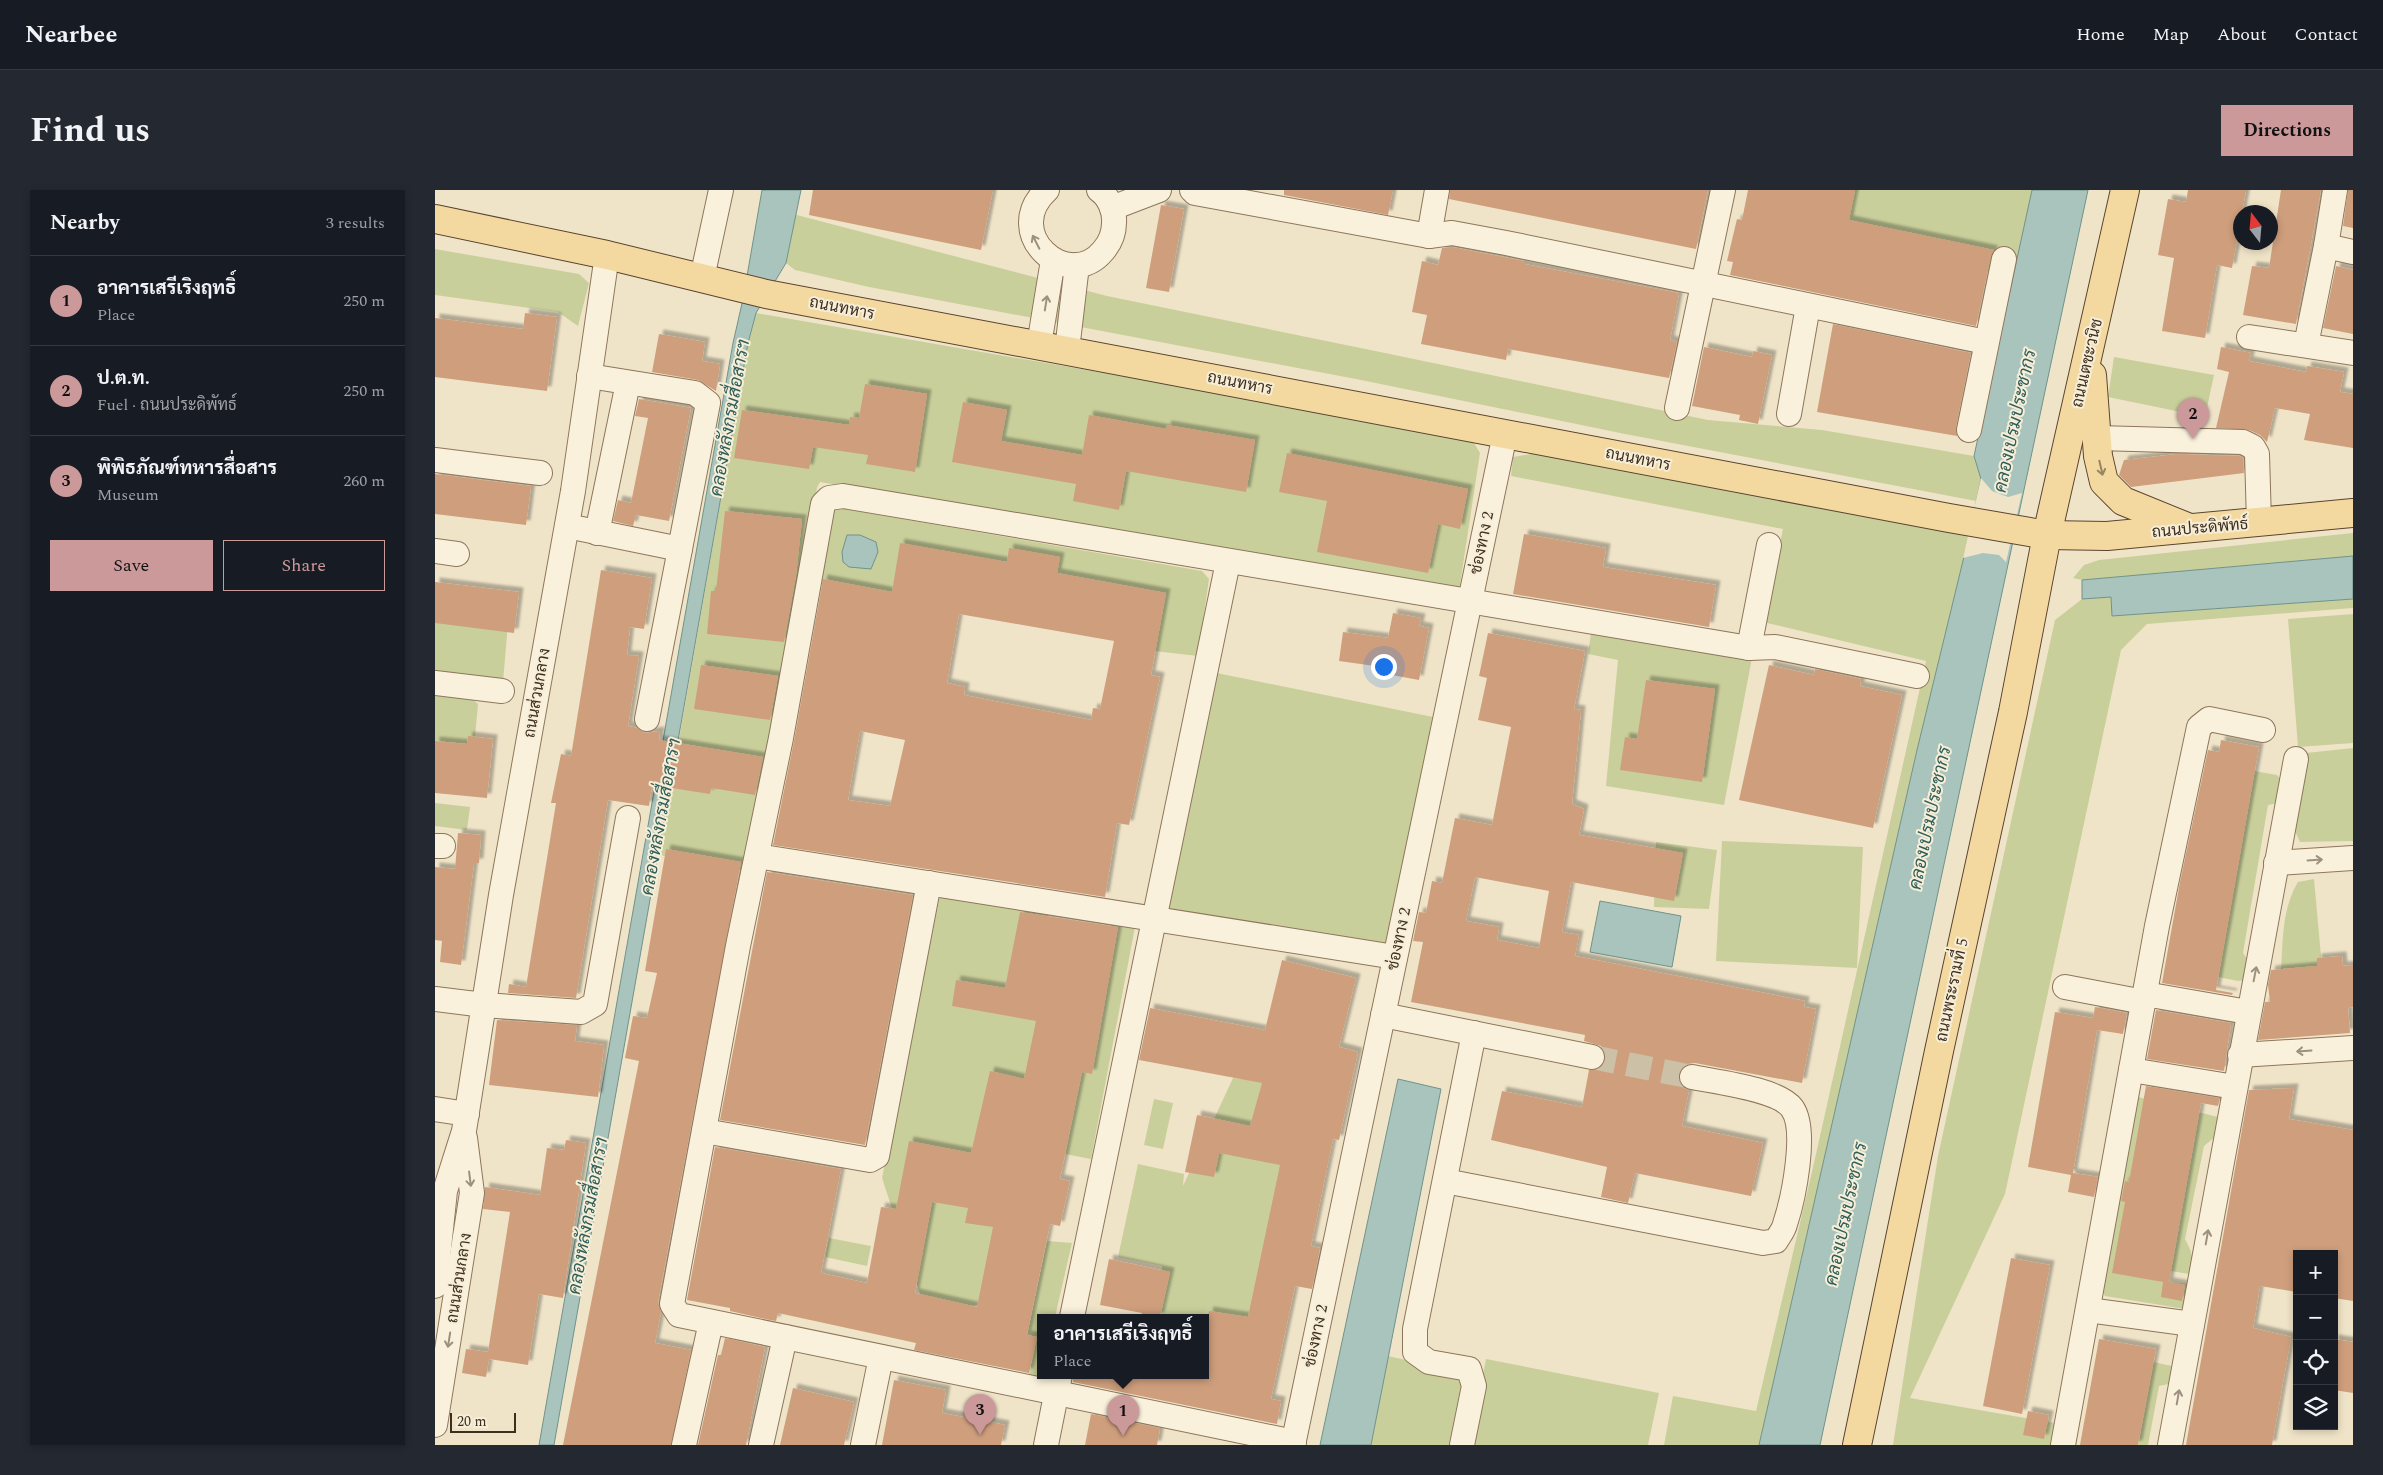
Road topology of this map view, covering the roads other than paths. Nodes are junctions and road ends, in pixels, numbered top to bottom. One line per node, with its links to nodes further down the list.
1 (721, 190): 19 (street)
2 (1047, 190): 10 (street)
3 (1159, 190): 9 (street)
4 (1192, 190): 12 (street)
5 (1437, 190): 12 (street)
6 (1723, 190): 20 (street)
7 (2125, 190): 27 (main road, ถนนเตชะวนิช)
8 (2335, 190): 13 (street)
9 (1105, 199): 18 (street)
10 (1029, 200): 17 (street, one-way to 10)
11 (435, 219): 15 (main road, ถนนทหาร)
12 (1429, 236): 20 (street)
13 (2326, 246): 14 (street); 25 (street)
14 (2353, 252)
15 (607, 255): 19 (main road, ถนนทหาร); 29 (street, ถนนส่วนกลาง)
16 (2004, 258): 23 (street)
17 (1053, 260): 18 (street); 24 (street, one-way to 17)
18 (1077, 265): 26 (street)
19 (712, 280): 24 (main road, ถนนทหาร)
20 (1703, 284): 21 (street); 31 (street)
21 (1808, 306): 23 (street); 32 (street)
22 (2249, 337): 25 (street)
23 (1986, 342): 33 (street)
24 (1039, 345): 26 (main road, ถนนทหาร)
25 (2306, 345): 28 (street)
26 (1067, 350): 34 (main road, ถนนทหาร)
27 (2090, 350): 35 (main road); 43 (main road, ถนนเตชะวนิช)
28 (2353, 353)
29 (589, 376): 30 (street); 40 (street, ถนนส่วนกลาง)
30 (627, 383): 42 (street); 45 (street)
31 (1677, 408)
32 (1789, 414)
33 (1969, 430)
34 (1505, 434): 43 (main road, ถนนทหาร); 47 (street, ช่องทาง 2)
35 (2097, 438): 39 (street); 41 (main road, one-way to 41)
36 (435, 460): 37 (street)
37 (541, 472)
38 (2353, 513): 39 (main road, ถนนประดิพัทธ์)
39 (2259, 522): 41 (main road, ถนนประดิพัทธ์)
40 (567, 526): 42 (street); 65 (street, ถนนส่วนกลาง)
41 (2193, 529): 43 (main road, ถนนประดิพัทธ์)
42 (597, 533): 45 (street)
43 (2047, 535): 96 (main road, ถนนพระรามที่ 5)
44 (1769, 545): 48 (street)
45 (680, 549): 52 (street)
46 (1228, 562): 47 (street); 56 (street); 60 (street)
47 (1469, 603): 48 (street); 61 (street, ช่องทาง 2)
48 (1749, 648): 49 (street)
49 (1917, 676)
50 (435, 683): 51 (street)
51 (502, 691)
52 (647, 719)
53 (2263, 730): 63 (street)
54 (2296, 759): 58 (street)
55 (628, 818): 65 (street)
56 (757, 856): 59 (street); 77 (street)
57 (2353, 858): 58 (street, one-way to 57)
58 (2276, 863): 66 (street, one-way to 58)
59 (929, 883): 60 (street); 77 (street)
60 (1155, 919): 61 (street); 83 (street)
61 (1395, 958): 67 (street, ช่องทาง 2)
62 (2065, 987): 63 (street)
63 (2144, 998): 66 (street); 72 (street)
64 (435, 999): 65 (street)
65 (484, 1006): 76 (street, ถนนส่วนกลาง)
66 (2248, 1012): 70 (street)
67 (1383, 1015): 68 (street); 90 (street, ช่องทาง 2)
68 (1474, 1033): 71 (street); 78 (street)
69 (2353, 1048): 70 (street, one-way to 70)
70 (2240, 1055): 74 (street)
71 (1592, 1057)
72 (2131, 1070): 74 (street); 82 (street)
73 (1692, 1077): 78 (street)
74 (2235, 1087): 85 (street, one-way to 74)
75 (435, 1110): 76 (street)
76 (466, 1122): 79 (street, ถนนส่วนกลาง); 80 (street, ถนนส่วนกลาง, one-way to 80)
77 (704, 1131): 84 (street)
78 (1445, 1181): 95 (street)
79 (439, 1211): 80 (street); 81 (street, ถนนส่วนกลาง)
80 (469, 1214): 89 (street, ถนนส่วนกลาง, one-way to 89)
81 (435, 1286)
82 (2088, 1310): 85 (street); 97 (street)
83 (1073, 1314)
84 (711, 1322): 86 (street); 91 (street)
85 (2192, 1324): 98 (street, one-way to 85)
86 (785, 1337): 87 (street); 92 (street)
87 (881, 1356): 88 (street); 93 (street)
88 (1058, 1384): 90 (street); 94 (street)
89 (435, 1425)
90 (1293, 1443)
91 (684, 1445)
92 (761, 1445)
93 (863, 1445)
94 (1046, 1445)
95 (1462, 1445)
96 (1857, 1445)
97 (2063, 1445)
98 (2170, 1445)

